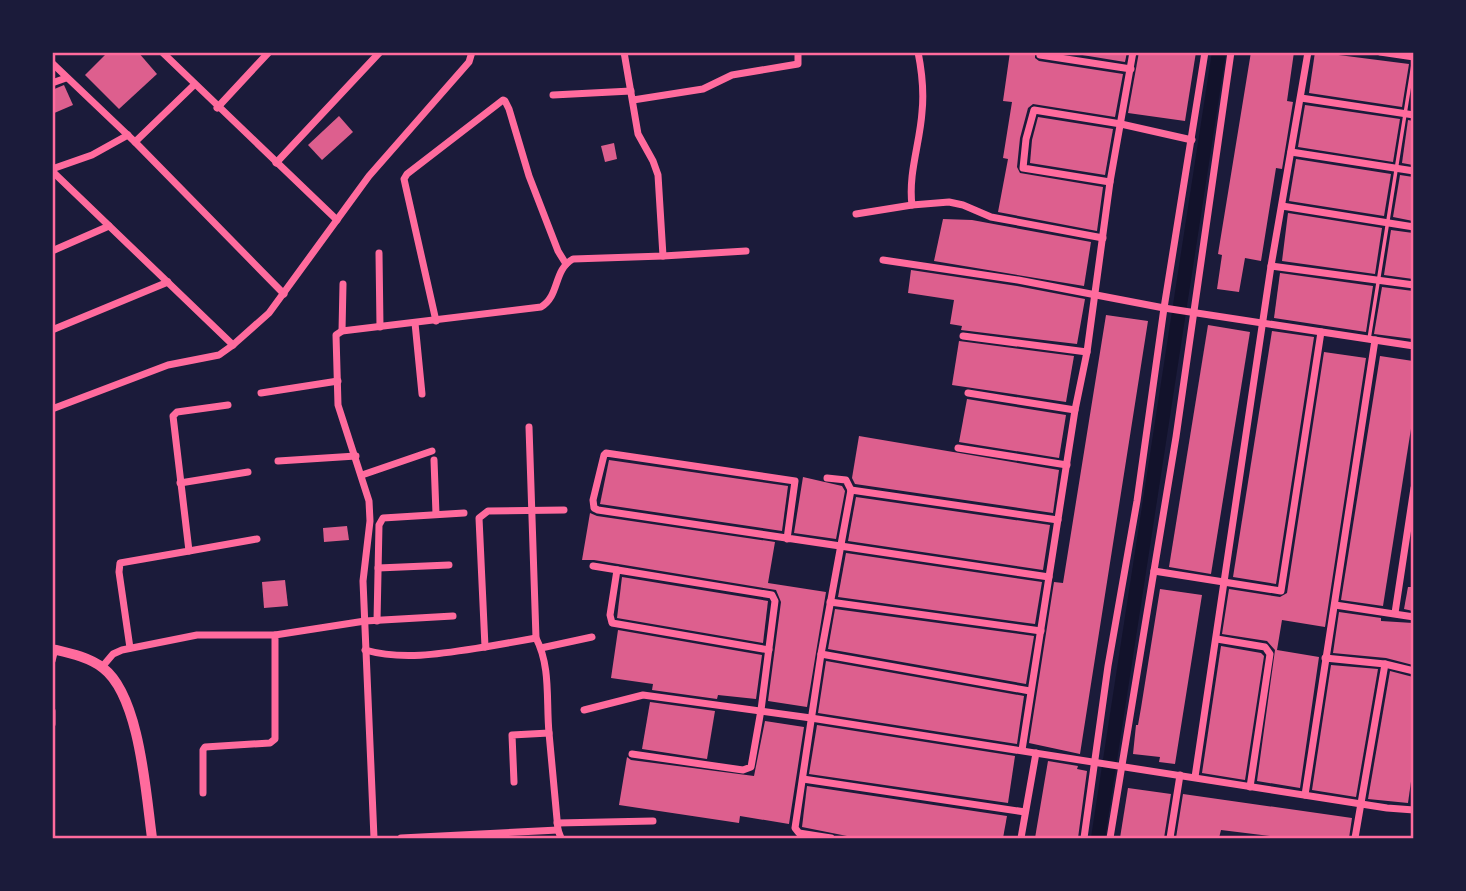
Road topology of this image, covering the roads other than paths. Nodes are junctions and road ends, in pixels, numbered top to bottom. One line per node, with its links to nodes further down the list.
1 (162, 52): 19 (street)
2 (269, 52): 24 (street)
3 (380, 52): 32 (street)
4 (472, 52): 40 (street)
5 (624, 52): 20 (street)
6 (798, 52): 23 (street)
7 (918, 52): 37 (street)
8 (1133, 52): 16 (street)
9 (1205, 52): 29 (street)
10 (1231, 52): 59 (street)
11 (1308, 52): 22 (street)
12 (1380, 52): 14 (street)
13 (1040, 55): 16 (street)
14 (1413, 57): 25 (lane)
15 (52, 63): 17 (street)
16 (1130, 69): 27 (street)
17 (66, 78): 18 (street); 28 (street)
18 (52, 83)
19 (194, 85): 24 (street); 30 (street)
20 (631, 91): 21 (street); 23 (street)
21 (553, 95)
22 (1301, 98): 25 (street); 31 (street)
23 (632, 100): 48 (street)
24 (218, 108): 32 (street)
25 (1405, 113): 26 (street); 33 (lane)
26 (1413, 115)
27 (1121, 124): 29 (street); 36 (street); 36 (street)
28 (128, 135): 30 (street); 34 (street)
29 (1192, 140): 58 (street)
30 (135, 142): 56 (street)
31 (1291, 152): 33 (street); 38 (street)
32 (275, 163): 40 (street)
33 (1396, 169): 35 (street); 41 (lane)
34 (52, 170): 42 (street)
35 (1413, 171)
36 (1110, 182): 44 (street)
37 (912, 205): 39 (street); 44 (street)
38 (1282, 206): 41 (street); 51 (street)
39 (856, 214)
40 (337, 220): 56 (street)
41 (1388, 223): 43 (street); 52 (lane)
42 (109, 226): 45 (street); 53 (street)
43 (1413, 227)
44 (1102, 238): 57 (street)
45 (52, 251)
46 (746, 251): 48 (street)
47 (379, 253): 63 (street)
48 (663, 256): 50 (street)
49 (883, 260): 57 (street)
50 (566, 264): 60 (street); 60 (street)
51 (1271, 266): 52 (street); 61 (street)
52 (1378, 281): 55 (street); 68 (lane)
53 (168, 282): 64 (street); 69 (street)
54 (343, 284): 65 (street)
55 (1413, 285)
56 (284, 294): 69 (street)
57 (1094, 295): 58 (street); 71 (street)
58 (1166, 308): 59 (street); 142 (street)
59 (1189, 311): 61 (street); 105 (street)
60 (436, 321): 62 (street)
61 (1262, 321): 66 (street); 107 (street)
62 (415, 323): 63 (street); 75 (street)
63 (380, 327): 65 (street)
64 (52, 330)
65 (342, 331): 72 (street)
66 (1321, 332): 68 (street); 107 (street)
67 (963, 336): 71 (street)
68 (1372, 339): 70 (street); 109 (street)
69 (233, 345): 77 (street)
70 (1413, 346)
71 (1087, 352): 78 (street)
72 (338, 382): 73 (street); 82 (street)
73 (261, 393)
74 (968, 393): 78 (street)
75 (422, 394)
76 (228, 405): 89 (street)
77 (52, 409)
78 (1075, 410): 85 (street)
79 (529, 427): 92 (street)
80 (958, 449): 85 (street)
81 (432, 451): 87 (street)
82 (356, 456): 84 (street); 87 (street)
83 (433, 460): 95 (street)
84 (278, 461)
85 (1067, 465): 96 (street)
86 (248, 472): 89 (street)
87 (362, 475): 113 (street)
88 (827, 478): 91 (street)
89 (180, 483): 100 (street)
90 (1413, 488): 110 (street)
91 (850, 490): 96 (street); 99 (street)
92 (530, 510): 93 (street); 118 (street); 120 (street)
93 (564, 510)
94 (464, 513): 95 (street)
95 (436, 514): 103 (street)
96 (1058, 520): 106 (street)
97 (257, 539): 100 (street)
98 (787, 539): 98 (street); 99 (street)
99 (841, 546): 106 (street); 108 (street)
100 (189, 551): 121 (street)
101 (449, 565): 103 (street)
102 (593, 566): 104 (street)
103 (378, 568): 114 (street)
104 (617, 570): 125 (street); 125 (street)
105 (1154, 571): 107 (street); 143 (street)
106 (1049, 577): 115 (street)
107 (1225, 582): 119 (street)
108 (830, 602): 115 (street); 126 (street)
109 (1335, 605): 110 (street); 127 (street)
110 (1395, 613): 112 (street)
111 (453, 615): 114 (street)
112 (1413, 617)
113 (365, 621): 114 (street); 116 (street); 124 (street)
114 (377, 621)
115 (1041, 631): 132 (street)
116 (275, 635): 121 (street); 149 (street)
117 (592, 637): 122 (street)
118 (536, 638): 120 (street); 122 (street)
119 (1217, 639): 145 (street); 148 (street)
120 (485, 647): 124 (street)
121 (130, 648): 130 (street)
122 (541, 648): 138 (street)
123 (54, 649): 128 (street); 130 (main road)
124 (365, 650): 157 (street)
125 (769, 650): 134 (street)
126 (821, 654): 132 (street); 136 (street)
127 (1325, 658): 129 (street); 150 (street)
128 (52, 661)
129 (1385, 664): 131 (street); 151 (street)
130 (102, 667): 156 (main road)
131 (1413, 671)
132 (1030, 691): 139 (street)
133 (584, 710): 134 (street)
134 (761, 710): 136 (street); 141 (street)
135 (52, 711): 137 (street)
136 (811, 718): 139 (street); 146 (street)
137 (52, 724)
138 (549, 733): 147 (street); 155 (street)
139 (1022, 750): 140 (street)
140 (1036, 752): 142 (street); 153 (street)
141 (632, 754)
142 (1098, 762): 143 (street); 162 (street)
143 (1121, 766): 144 (street); 163 (street)
144 (1181, 775): 145 (street); 164 (street)
145 (1195, 777): 148 (street)
146 (803, 779): 153 (street); 160 (street)
147 (514, 782)
148 (1251, 787): 150 (street)
149 (203, 793)
150 (1305, 795): 151 (street)
151 (1361, 804): 152 (street); 165 (street)
152 (1413, 810)
153 (1025, 812): 161 (street)
154 (653, 821): 155 (street)
155 (558, 826): 158 (street); 159 (street)
156 (152, 838)
157 (374, 838)
158 (403, 838)
159 (561, 838)
160 (831, 838)
161 (1021, 838)
162 (1084, 838)
163 (1110, 838)
164 (1170, 838)
165 (1355, 838)

